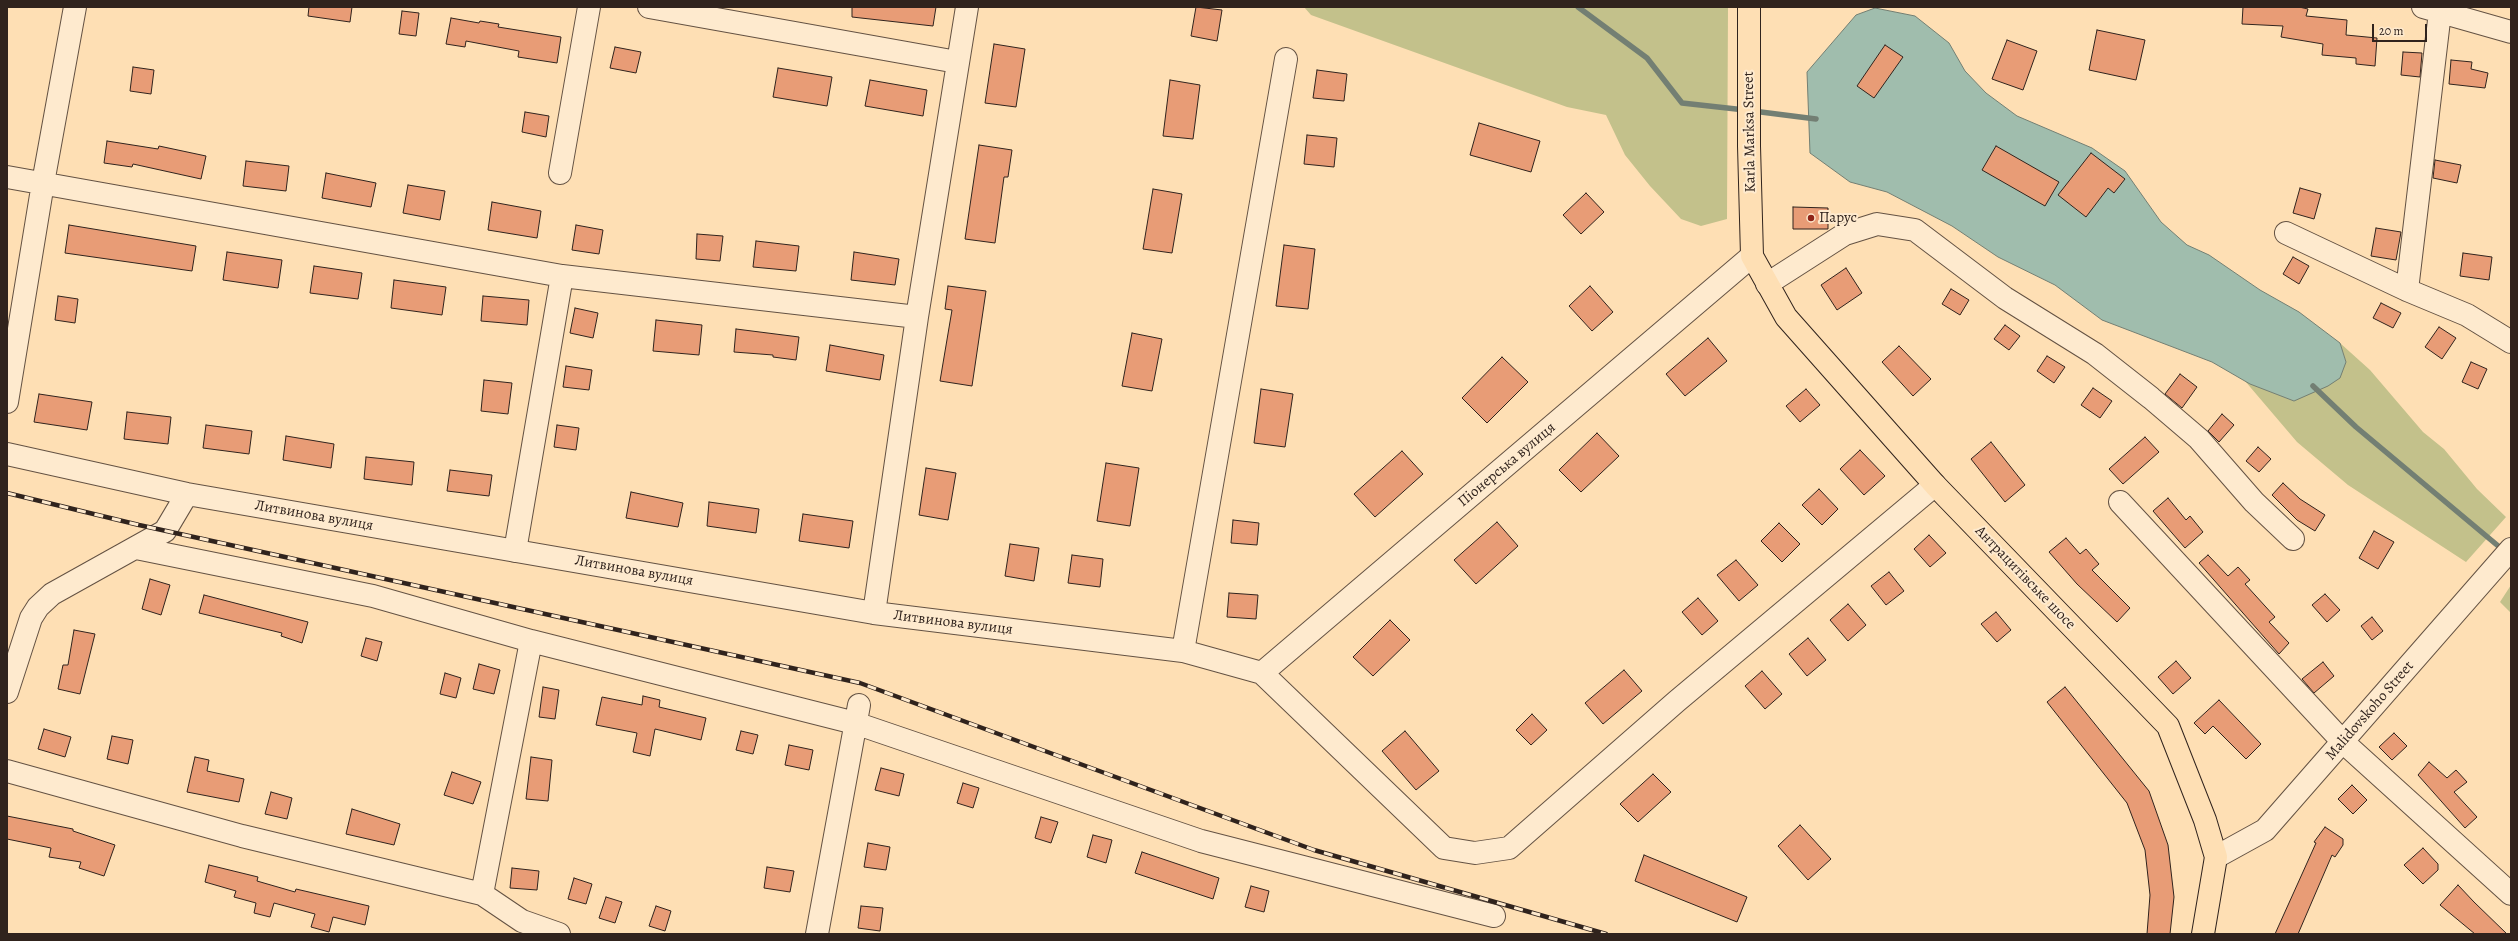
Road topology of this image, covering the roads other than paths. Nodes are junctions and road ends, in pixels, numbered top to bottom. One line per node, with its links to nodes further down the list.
1 (75, 7): 13 (street)
2 (589, 7): 11 (street)
3 (649, 7): 7 (street)
4 (967, 7): 10 (street)
5 (1749, 7): 15 (main road, Karla Marksa Street)
6 (2432, 9): 8 (street); 18 (street)
7 (689, 10): 10 (street)
8 (2511, 32)
9 (1286, 59): 32 (street)
10 (957, 62): 19 (street)
11 (560, 173)
12 (7, 177): 13 (street)
13 (43, 183): 16 (street); 21 (street)
14 (2286, 233): 18 (street)
15 (1752, 256): 17 (main road, Антрацитівське шосе); 33 (street, Піонерська вулиця)
16 (562, 276): 19 (street); 29 (street)
17 (1767, 284): 23 (main road, Антрацитівське шосе); 26 (street)
18 (2407, 290): 20 (street)
19 (917, 317): 30 (street)
20 (2511, 342)
21 (7, 402)
22 (7, 454): 24 (street, Литвинова вулиця)
23 (1935, 485): 33 (street); 38 (main road, Антрацитівське шосе)
24 (187, 494): 27 (street); 29 (street, Литвинова вулиця)
25 (2120, 502): 36 (street)
26 (2293, 539)
27 (136, 548): 31 (street); 34 (street)
28 (2511, 549): 36 (street, Malidovskoho Street)
29 (515, 551): 30 (street, Литвинова вулиця)
30 (874, 613): 32 (street, Литвинова вулиця)
31 (531, 641): 35 (street); 39 (street)
32 (1183, 651): 33 (street, Литвинова вулиця)
33 (1262, 673)
34 (7, 692)
35 (857, 714): 41 (street); 44 (street)
36 (2344, 742): 38 (street, Malidovskoho Street); 40 (street)
37 (7, 771): 39 (street)
38 (2216, 857): 45 (main road, Антрацитівське шосе)
39 (482, 894): 42 (street)
40 (2511, 894)
41 (1494, 916)
42 (521, 928): 43 (street)
43 (559, 934)
44 (817, 934)
45 (2202, 934)

